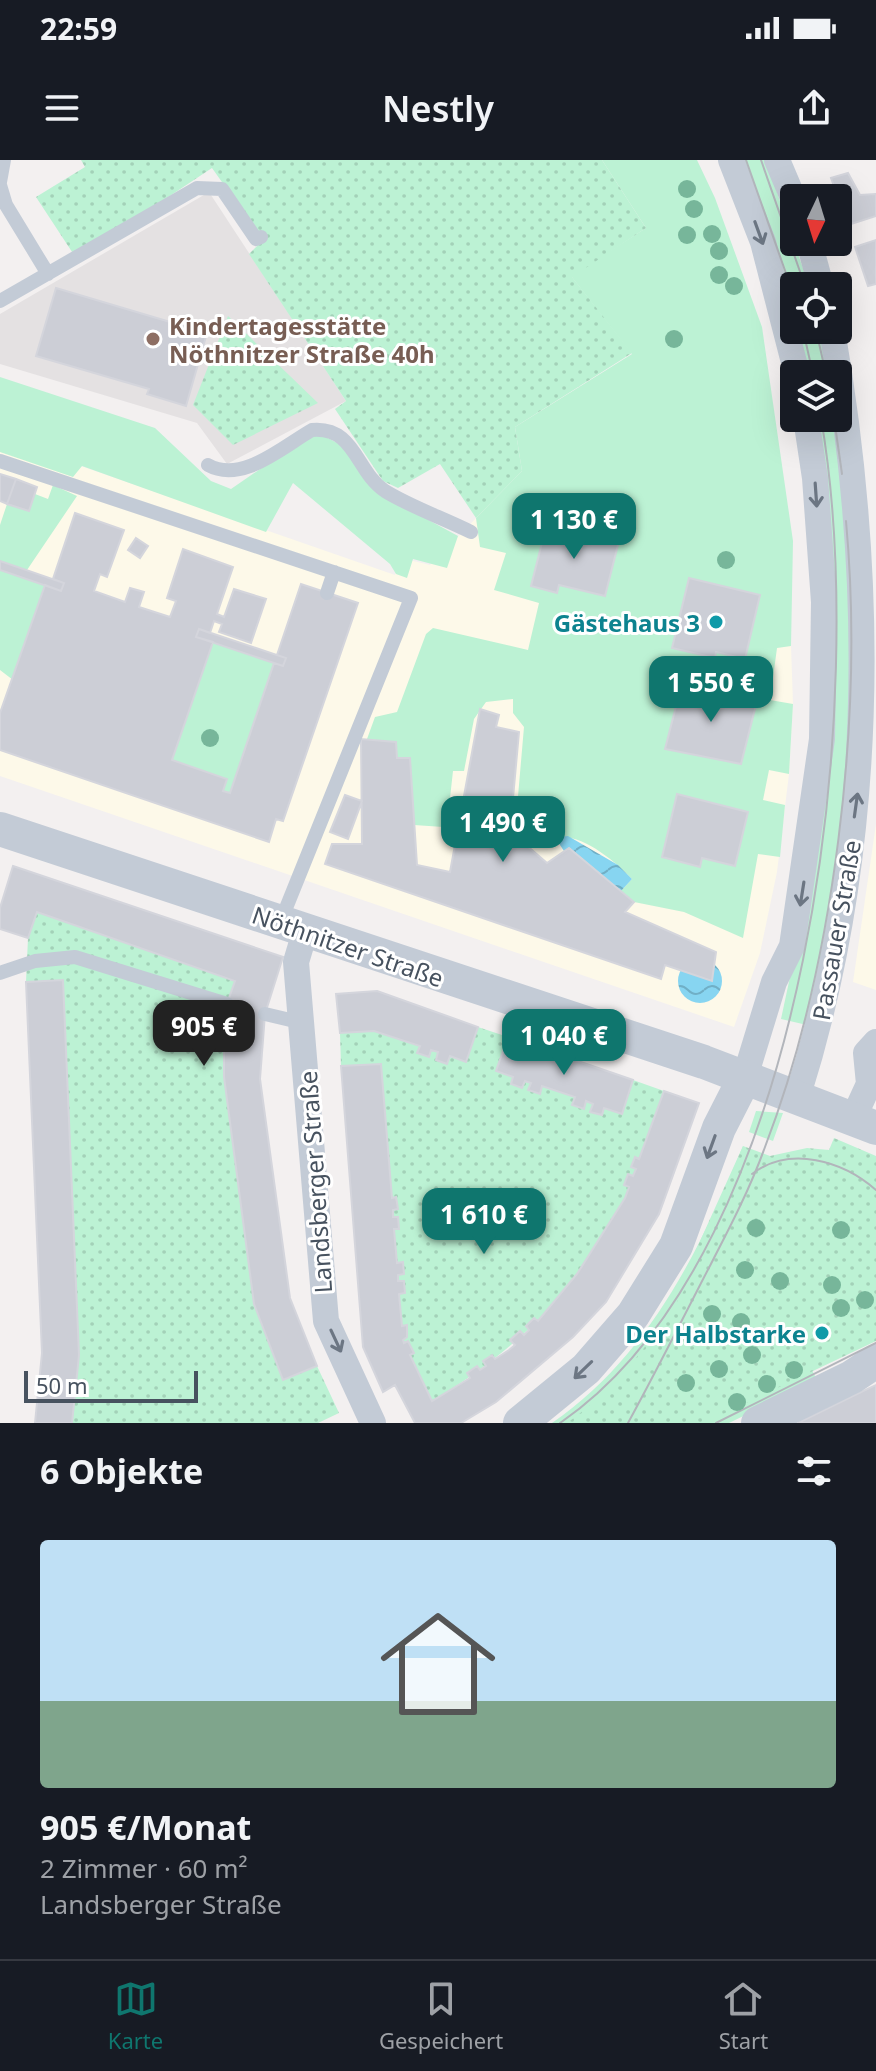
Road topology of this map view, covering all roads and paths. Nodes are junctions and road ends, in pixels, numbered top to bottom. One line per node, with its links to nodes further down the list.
1 (4, 160): 4 (lane)
2 (731, 160): 10 (street, one-way to 10)
3 (777, 160): 5 (street)
4 (0, 183): 7 (lane)
5 (787, 184)
6 (261, 237): 7 (lane)
7 (48, 274): 8 (lane)
8 (0, 301)
9 (834, 344): 25 (street, Passauer Straße, one-way to 9)
10 (793, 360)
11 (808, 432): 24 (street, Passauer Straße, one-way to 24)
12 (0, 461): 15 (lane)
13 (208, 465): 14 (lane)
14 (471, 532)
15 (334, 572): 16 (lane); 18 (lane)
16 (327, 593)
17 (0, 829): 18 (street, Nöthnitzer Straße)
18 (292, 927): 22 (street, Landsberger Straße); 24 (street, Nöthnitzer Straße)
19 (0, 973): 20 (lane)
20 (227, 1004)
21 (265, 1014): 22 (lane)
22 (303, 1023): 28 (street, Landsberger Straße, one-way to 28)
23 (876, 1042): 26 (street)
24 (745, 1077): 25 (street, Nöthnitzer Straße); 29 (street, one-way to 29)
25 (797, 1098): 26 (street, Nöthnitzer Straße)
26 (865, 1124)
27 (876, 1361): 30 (street)
28 (373, 1423)
29 (520, 1423)
30 (758, 1423)

